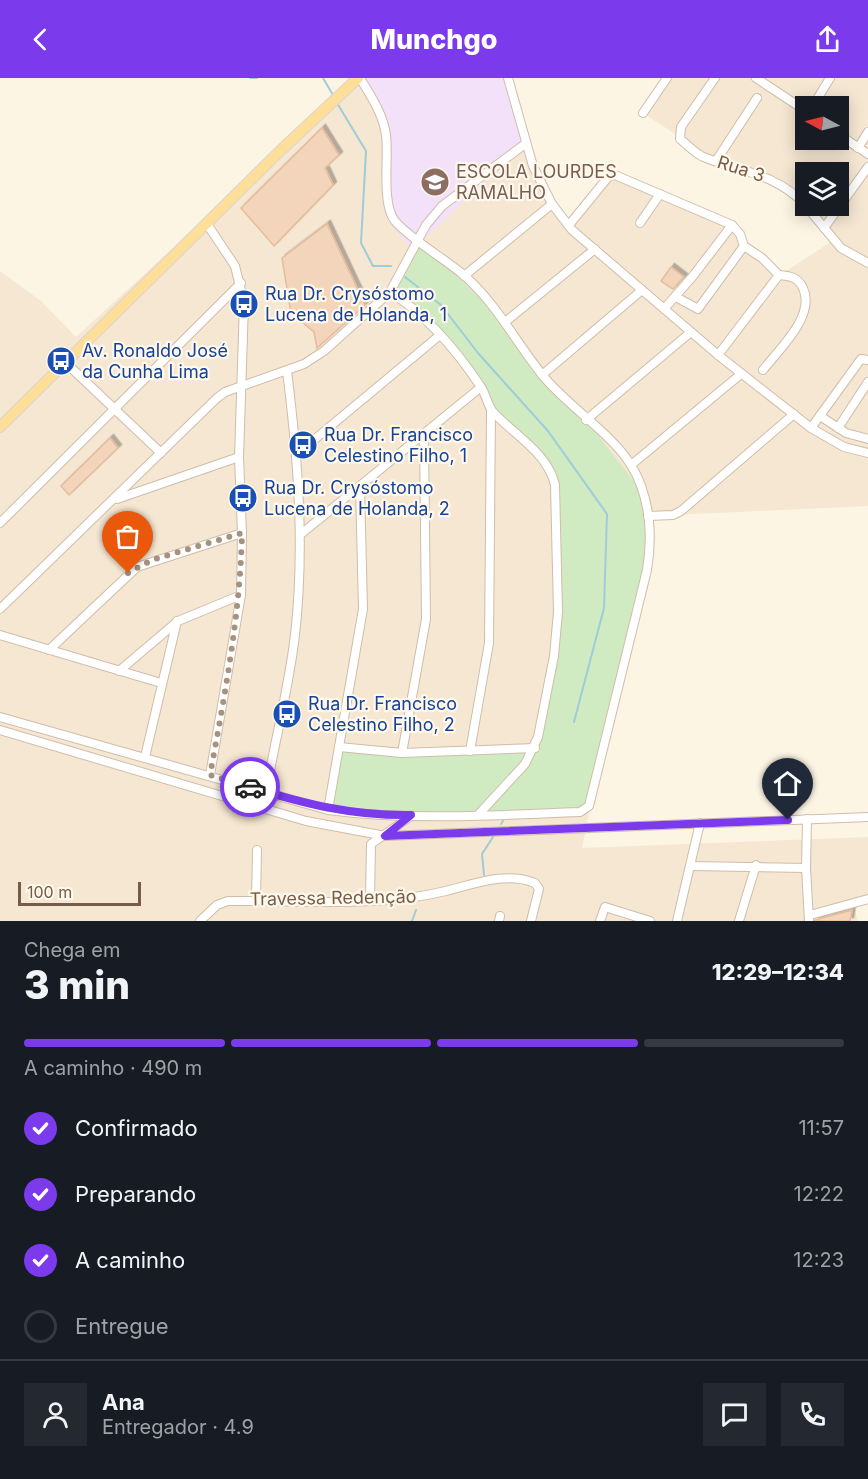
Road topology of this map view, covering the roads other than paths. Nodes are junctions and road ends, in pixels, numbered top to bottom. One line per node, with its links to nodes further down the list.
1 (359, 78): 23 (main road); 27 (street)
2 (508, 78): 13 (street)
3 (667, 78): 10 (street)
4 (715, 78): 16 (street, Rua 3)
5 (756, 78): 9 (street)
6 (830, 78): 7 (street)
7 (819, 96)
8 (757, 98): 16 (street)
9 (795, 104)
10 (643, 113)
11 (868, 132): 14 (street)
12 (849, 142): 14 (street)
13 (525, 144): 20 (street); 27 (street)
14 (858, 148): 15 (street)
15 (868, 154)
16 (716, 161): 19 (street, Rua 3)
17 (868, 167): 26 (street)
18 (660, 194): 22 (street); 24 (street); 25 (street)
19 (795, 194)
20 (552, 204): 24 (street); 32 (street)
21 (815, 216): 26 (street, Rua 3)
22 (640, 223)
23 (207, 224): 33 (street); 43 (main road)
24 (569, 225): 29 (street)
25 (732, 225): 28 (street); 36 (street)
26 (824, 228): 30 (street, Rua 3)
27 (418, 239): 32 (street); 35 (street)
28 (744, 246): 31 (street); 36 (street)
29 (595, 249): 34 (street); 38 (street)
30 (868, 263)
31 (779, 275): 41 (street); 44 (street)
32 (464, 276): 38 (street)
33 (241, 283): 49 (street); 51 (street)
34 (642, 290): 37 (street); 47 (street)
35 (390, 292): 40 (street); 45 (street)
36 (676, 297): 37 (street)
37 (664, 309): 39 (street)
38 (505, 322): 47 (street)
39 (691, 332): 41 (street); 55 (street)
40 (440, 335): 50 (street); 63 (street)
41 (718, 355): 46 (street)
42 (868, 360): 54 (street)
43 (66, 363): 51 (street); 56 (main road)
44 (764, 370)
45 (287, 371): 49 (street); 63 (street)
46 (741, 374): 53 (street); 65 (street)
47 (542, 375): 55 (street)
48 (868, 382): 58 (street)
49 (241, 386): 61 (street); 64 (street)
50 (481, 387): 52 (street); 59 (street)
51 (115, 409): 61 (street); 69 (street)
52 (492, 410): 82 (street); 83 (street)
53 (794, 414): 57 (street); 68 (street)
54 (819, 416): 57 (street); 58 (street)
55 (586, 420): 65 (street)
56 (0, 427)
57 (811, 428): 62 (street)
58 (838, 428): 60 (street)
59 (424, 436): 66 (street); 84 (street)
60 (868, 439)
61 (161, 453): 67 (street)
62 (868, 453)
63 (297, 454): 71 (street)
64 (239, 457): 67 (street); 70 (street)
65 (631, 465): 68 (street)
66 (360, 487): 71 (street); 81 (street)
67 (115, 500): 73 (street)
68 (648, 516): 90 (street)
69 (0, 523)
70 (242, 533): 72 (street); 76 (street)
71 (301, 534): 87 (street)
72 (240, 595): 74 (street); 86 (street)
73 (0, 609)
74 (177, 621): 77 (street); 78 (street)
75 (0, 635): 76 (street)
76 (49, 650): 77 (street)
77 (119, 671): 78 (street)
78 (161, 683): 85 (street)
79 (0, 717): 85 (street)
80 (0, 730): 94 (street)
81 (339, 747): 84 (street); 88 (street)
82 (535, 748): 83 (street); 90 (street)
83 (470, 751): 84 (street)
84 (402, 753)
85 (145, 757): 86 (street)
86 (210, 775): 87 (street)
87 (266, 792): 88 (street)
88 (328, 810): 89 (street)
89 (411, 815): 90 (street); 94 (street)
90 (478, 815)
91 (868, 817): 92 (street)
92 (807, 819): 93 (street); 98 (street)
93 (700, 823): 94 (street); 97 (street)
94 (385, 836): 101 (street)
95 (257, 850): 100 (street)
96 (756, 865): 97 (street); 98 (street); 108 (street)
97 (690, 866): 107 (street)
98 (806, 868): 102 (street)
99 (868, 899): 102 (street)
100 (256, 900): 101 (street, Travessa Redenção); 103 (street, Travessa Redenção)
101 (370, 900): 104 (street, Travessa Redenção)
102 (810, 918)
103 (200, 921)
104 (531, 921)
105 (600, 921): 106 (street)
106 (650, 921)
107 (677, 921)
108 (740, 921)

